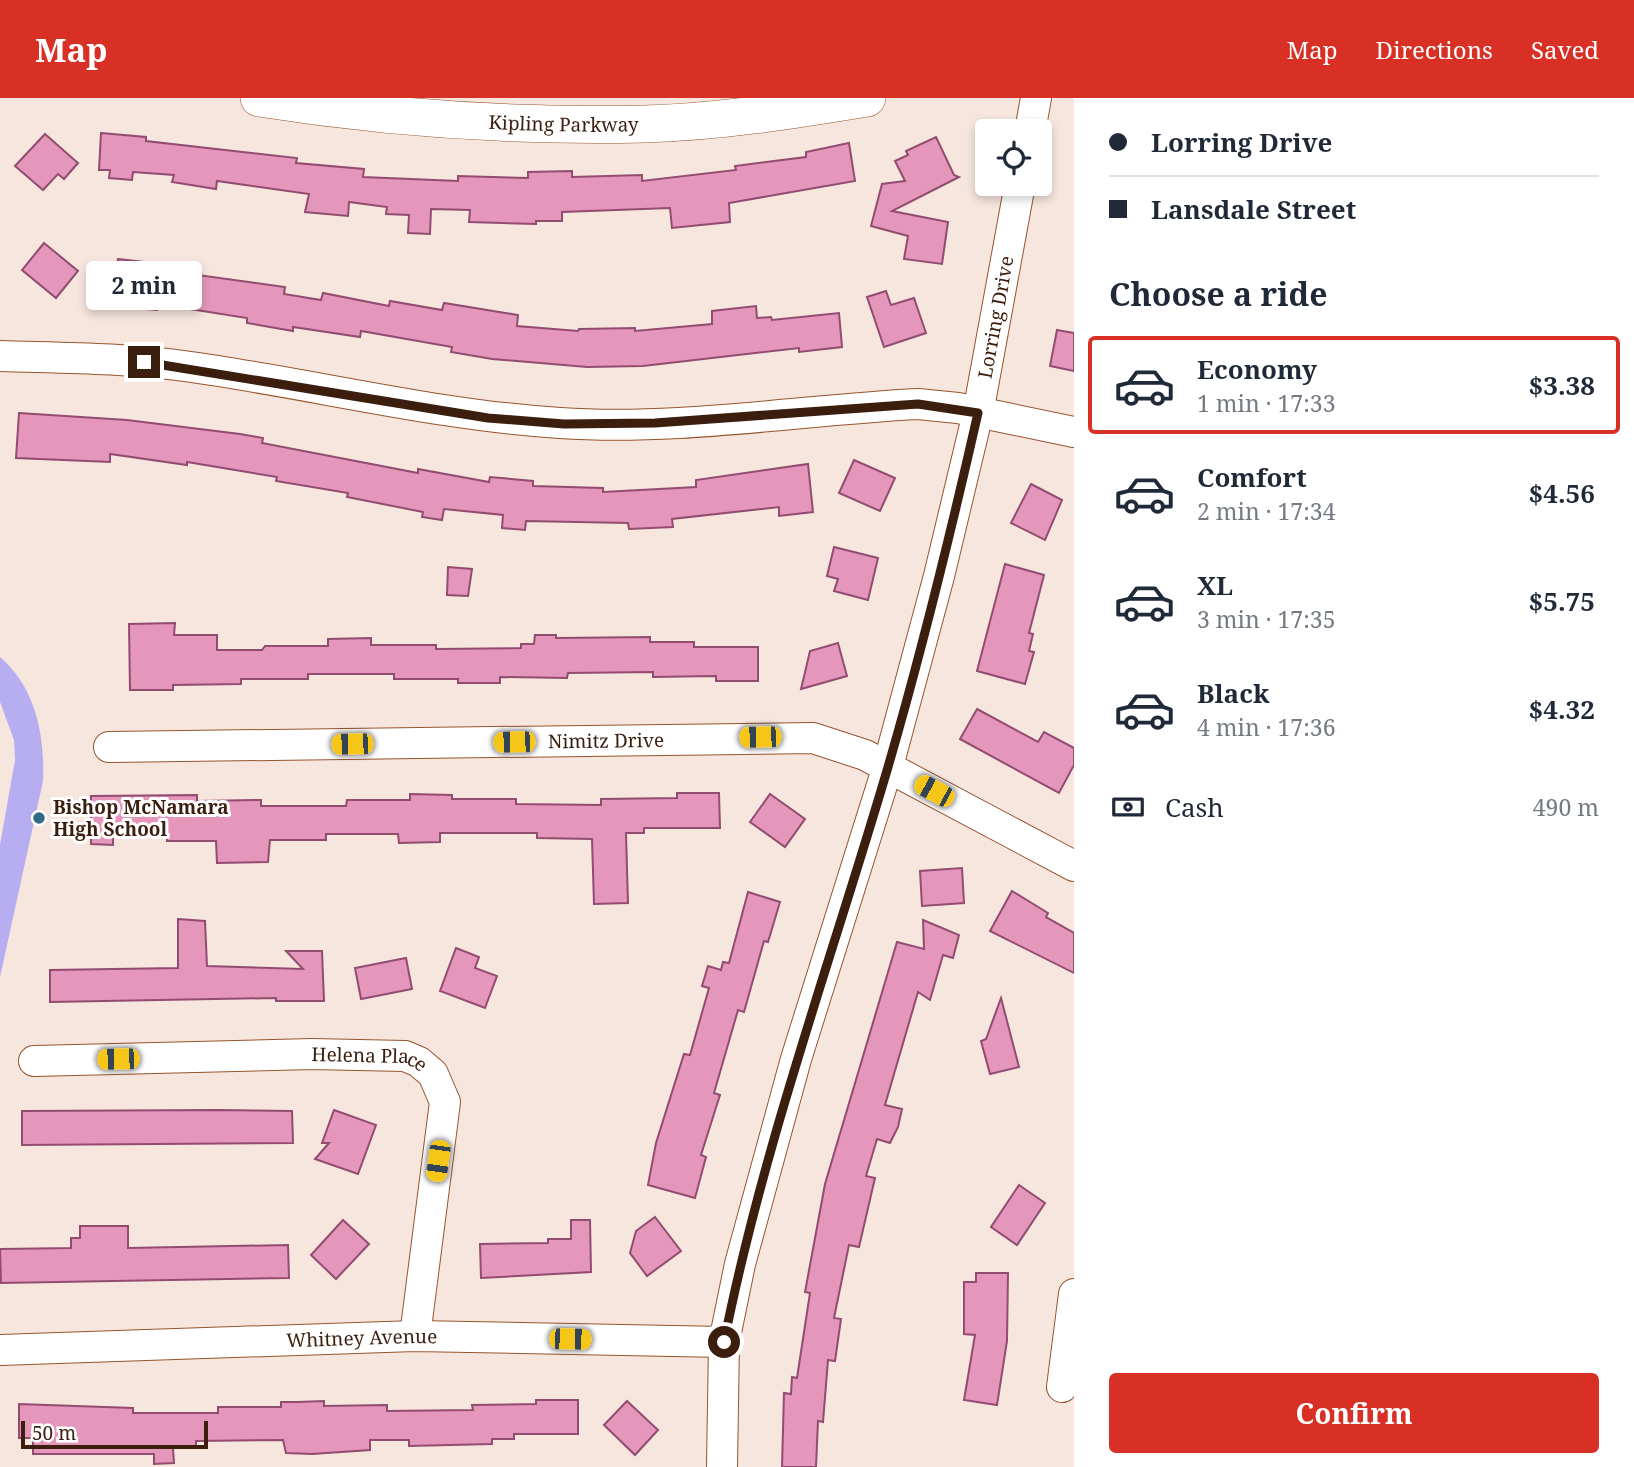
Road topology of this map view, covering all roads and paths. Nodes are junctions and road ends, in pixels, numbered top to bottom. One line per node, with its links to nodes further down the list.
1 (259, 98): 2 (street, Kipling Parkway)
2 (867, 98)
3 (1036, 98): 4 (street)
4 (1032, 119)
5 (1018, 196): 7 (street, Lorring Drive)
6 (0, 356): 7 (street)
7 (978, 413): 8 (street); 10 (street, Lorring Drive)
8 (1074, 432)
9 (109, 747): 10 (street, Nimitz Drive)
10 (888, 766): 11 (street, Nimitz Drive); 15 (street, Lorring Drive)
11 (1074, 866)
12 (34, 1061): 14 (street, Helena Place)
13 (1074, 1294): 17 (street)
14 (415, 1336): 15 (street, Whitney Avenue); 16 (street, Whitney Avenue)
15 (724, 1342): 18 (street, Lorring Drive)
16 (0, 1350)
17 (1062, 1387)
18 (722, 1467)

